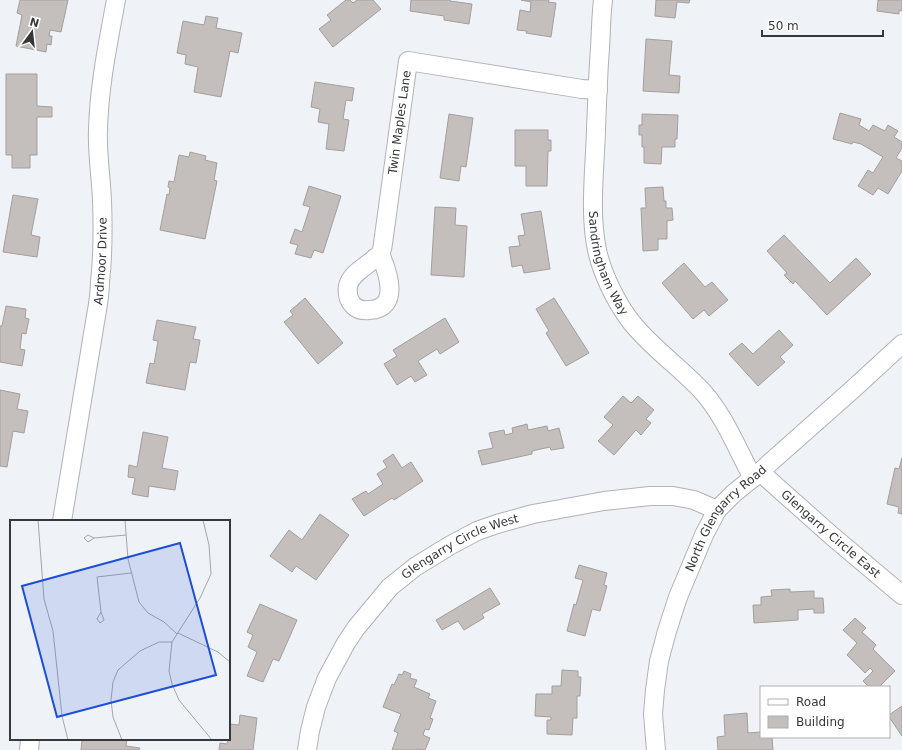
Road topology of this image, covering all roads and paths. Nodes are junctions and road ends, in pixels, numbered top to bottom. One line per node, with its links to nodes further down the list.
1 (116, 0): 8 (street, Ardmoor Drive)
2 (603, 0): 3 (street, Sandringham Way)
3 (598, 90): 4 (street, Twin Maples Lane); 6 (street, Sandringham Way)
4 (380, 254)
5 (902, 344): 6 (street, North Glengarry Road)
6 (757, 475): 7 (street, North Glengarry Road); 9 (street, Glengarry Circle East)
7 (717, 510): 12 (street, Glengarry Circle West); 13 (street, North Glengarry Road)
8 (62, 520)
9 (902, 595)
10 (30, 740): 11 (street)
11 (28, 750)
12 (307, 750)
13 (656, 750)

